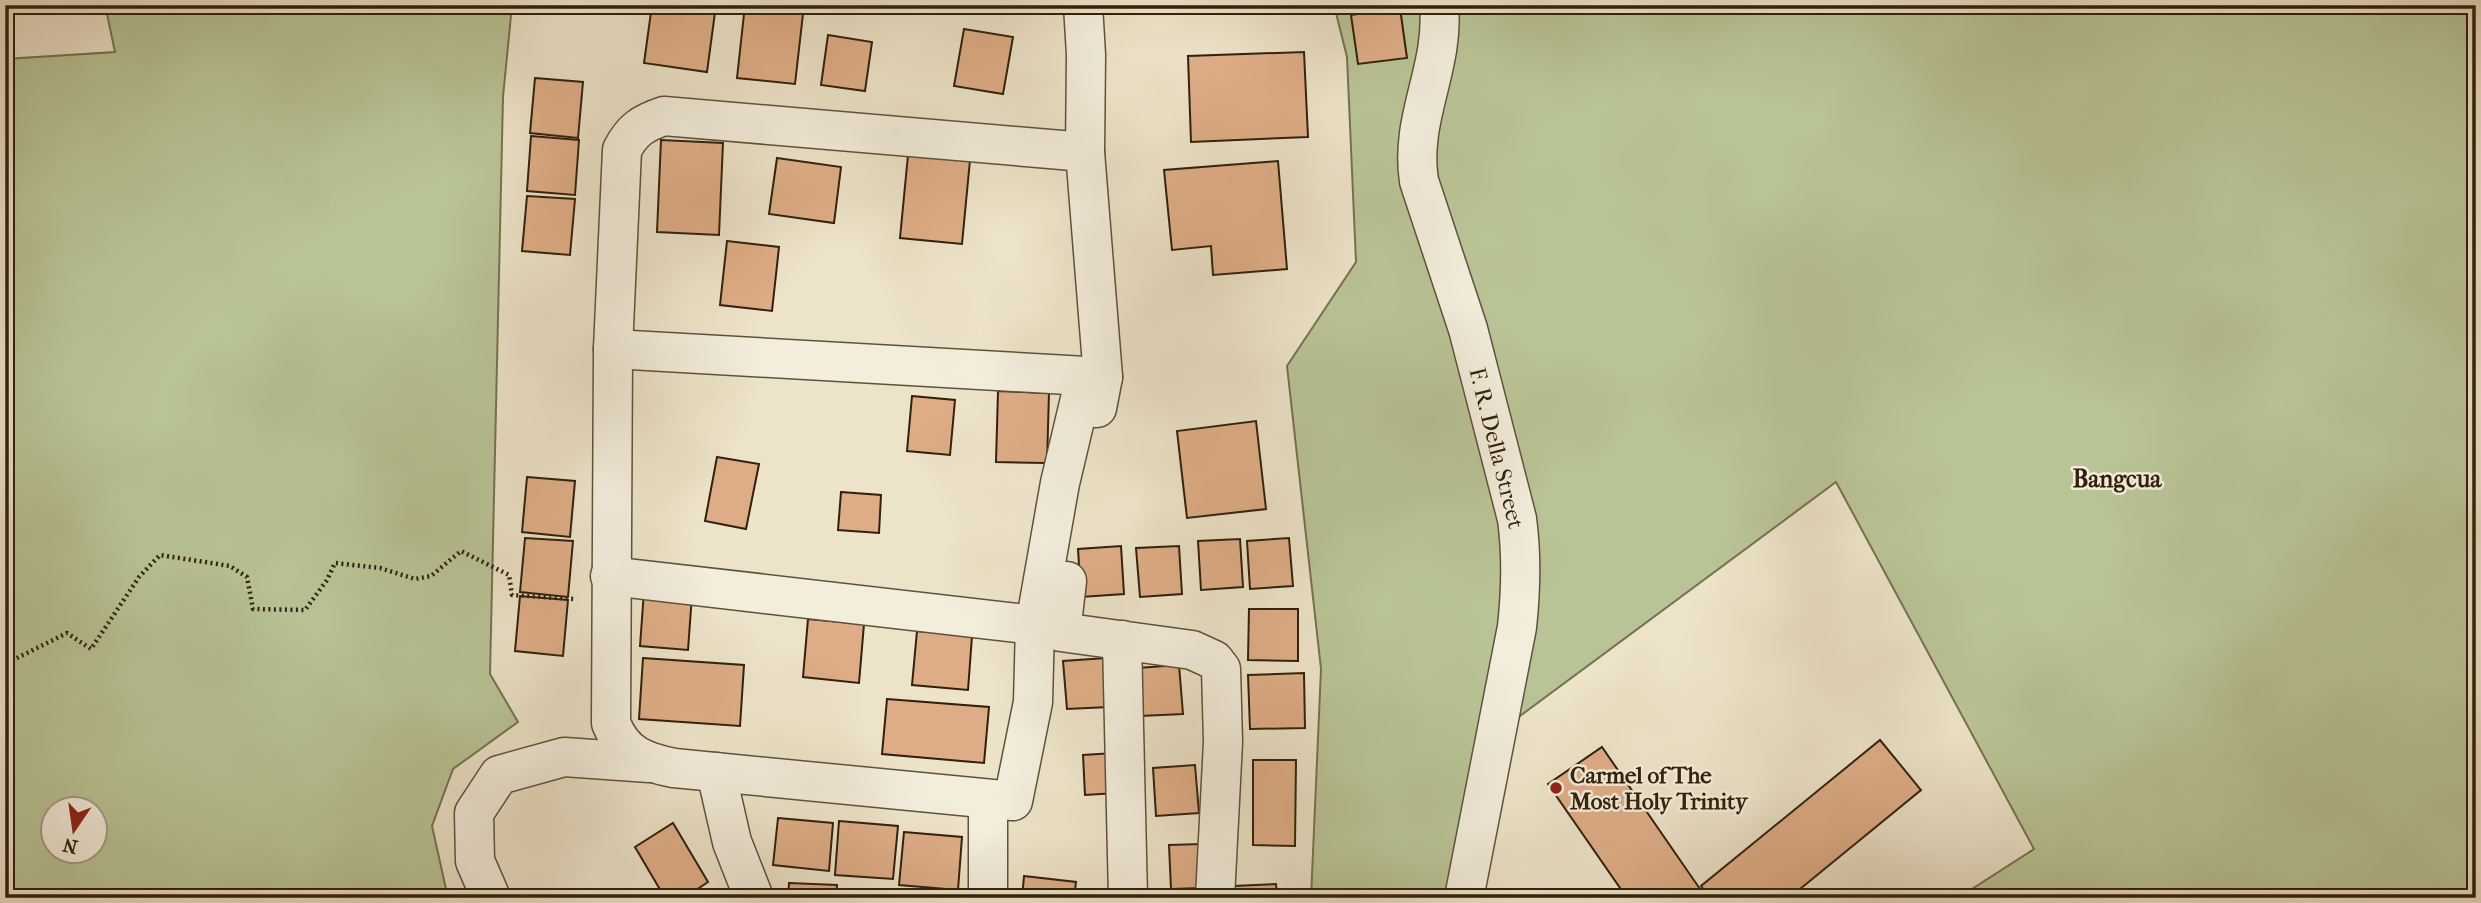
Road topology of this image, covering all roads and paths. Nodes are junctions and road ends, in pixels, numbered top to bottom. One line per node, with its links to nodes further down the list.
1 (1083, 5): 3 (street)
2 (1440, 5): 18 (street, F. R. Della Street)
3 (1085, 152): 4 (street); 5 (street)
4 (613, 349): 5 (street); 6 (street)
5 (1094, 377): 7 (street); 8 (street)
6 (610, 589): 7 (street); 9 (path); 10 (street)
7 (1035, 625): 12 (street)
8 (1122, 640): 16 (street); 17 (street)
9 (5, 669)
10 (649, 763): 11 (street); 13 (street)
11 (716, 772): 12 (street); 14 (street)
12 (988, 799): 15 (street)
13 (491, 898)
14 (754, 898)
15 (988, 898)
16 (1128, 898)
17 (1215, 898)
18 (1464, 898)

